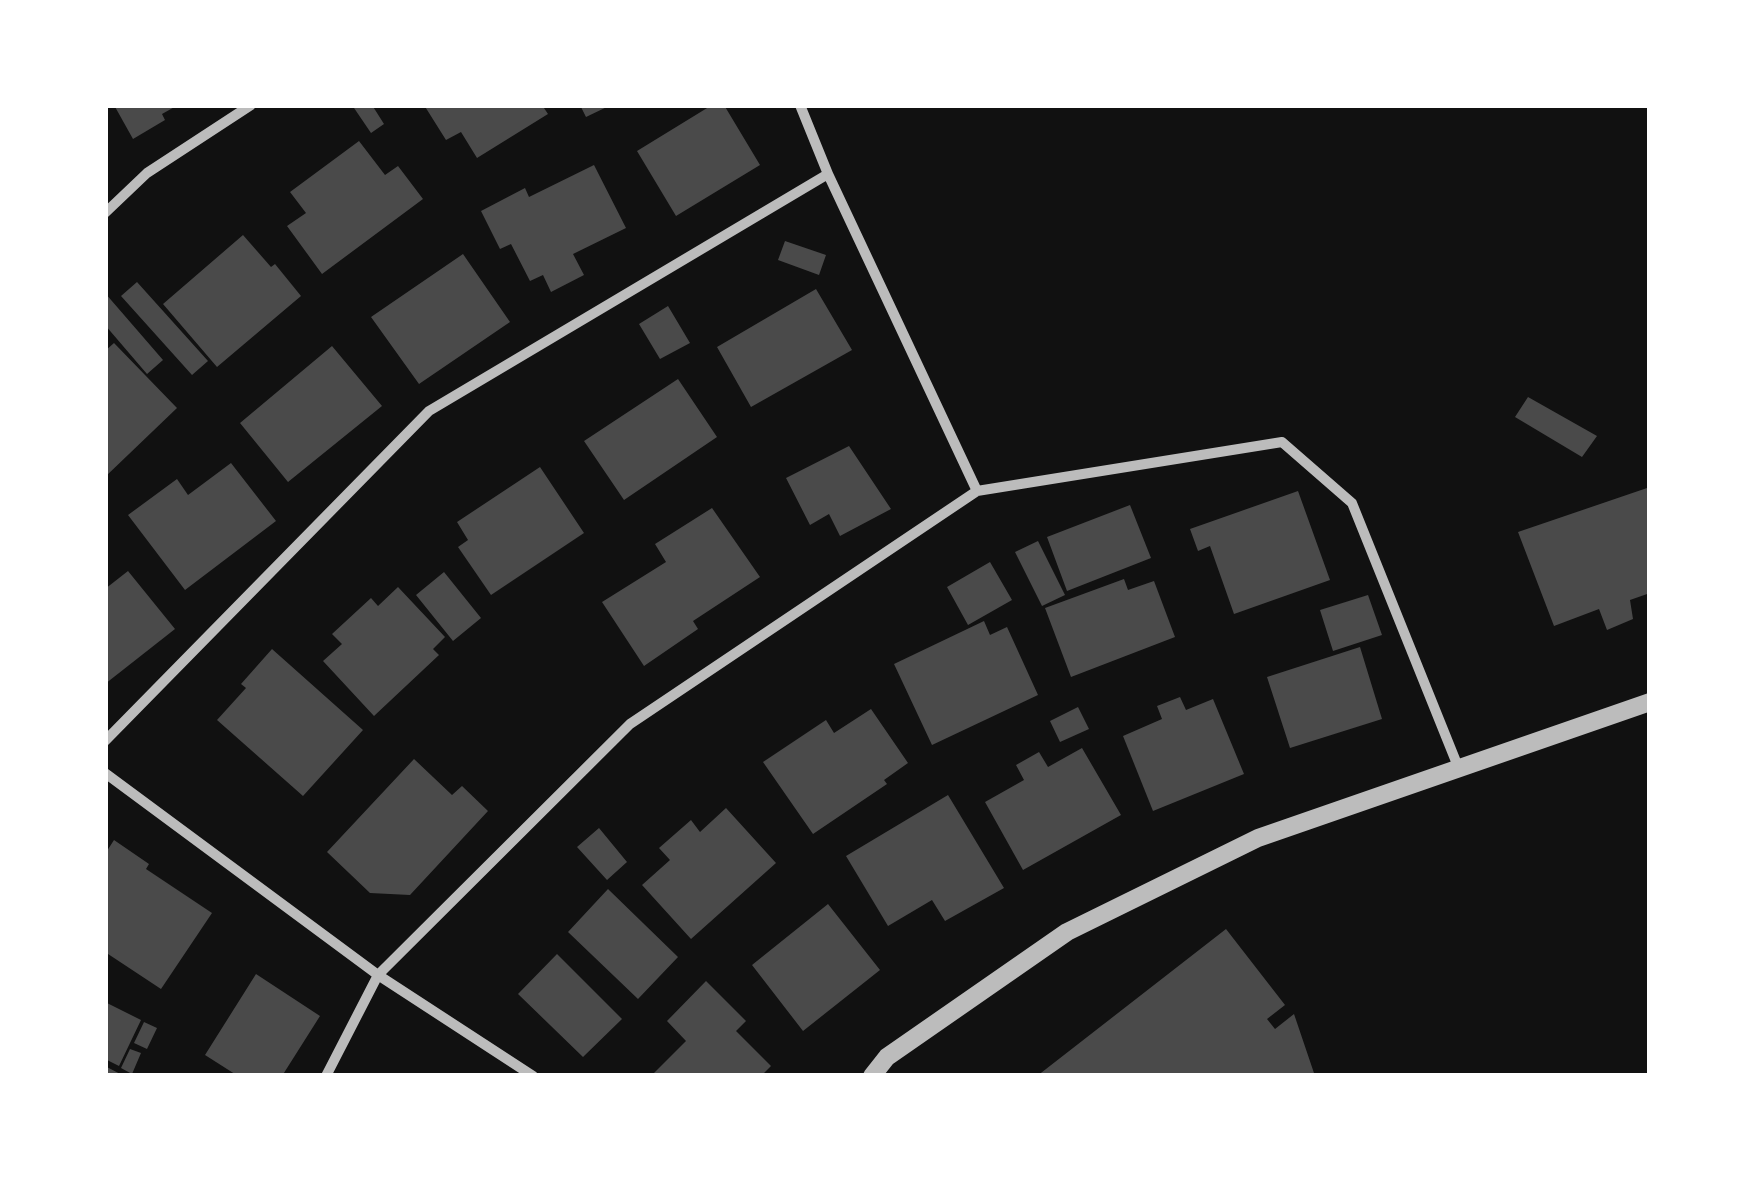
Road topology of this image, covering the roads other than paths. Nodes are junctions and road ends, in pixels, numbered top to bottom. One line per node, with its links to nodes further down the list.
1 (251, 105): 4 (street)
2 (800, 105): 3 (street)
3 (828, 174): 5 (street); 7 (street)
4 (105, 213)
5 (976, 490): 8 (street); 10 (street)
6 (1650, 702): 8 (street)
7 (105, 741)
8 (1460, 770): 13 (street)
9 (105, 773): 10 (street)
10 (378, 975): 11 (street); 12 (street)
11 (326, 1076)
12 (533, 1076)
13 (872, 1076)

